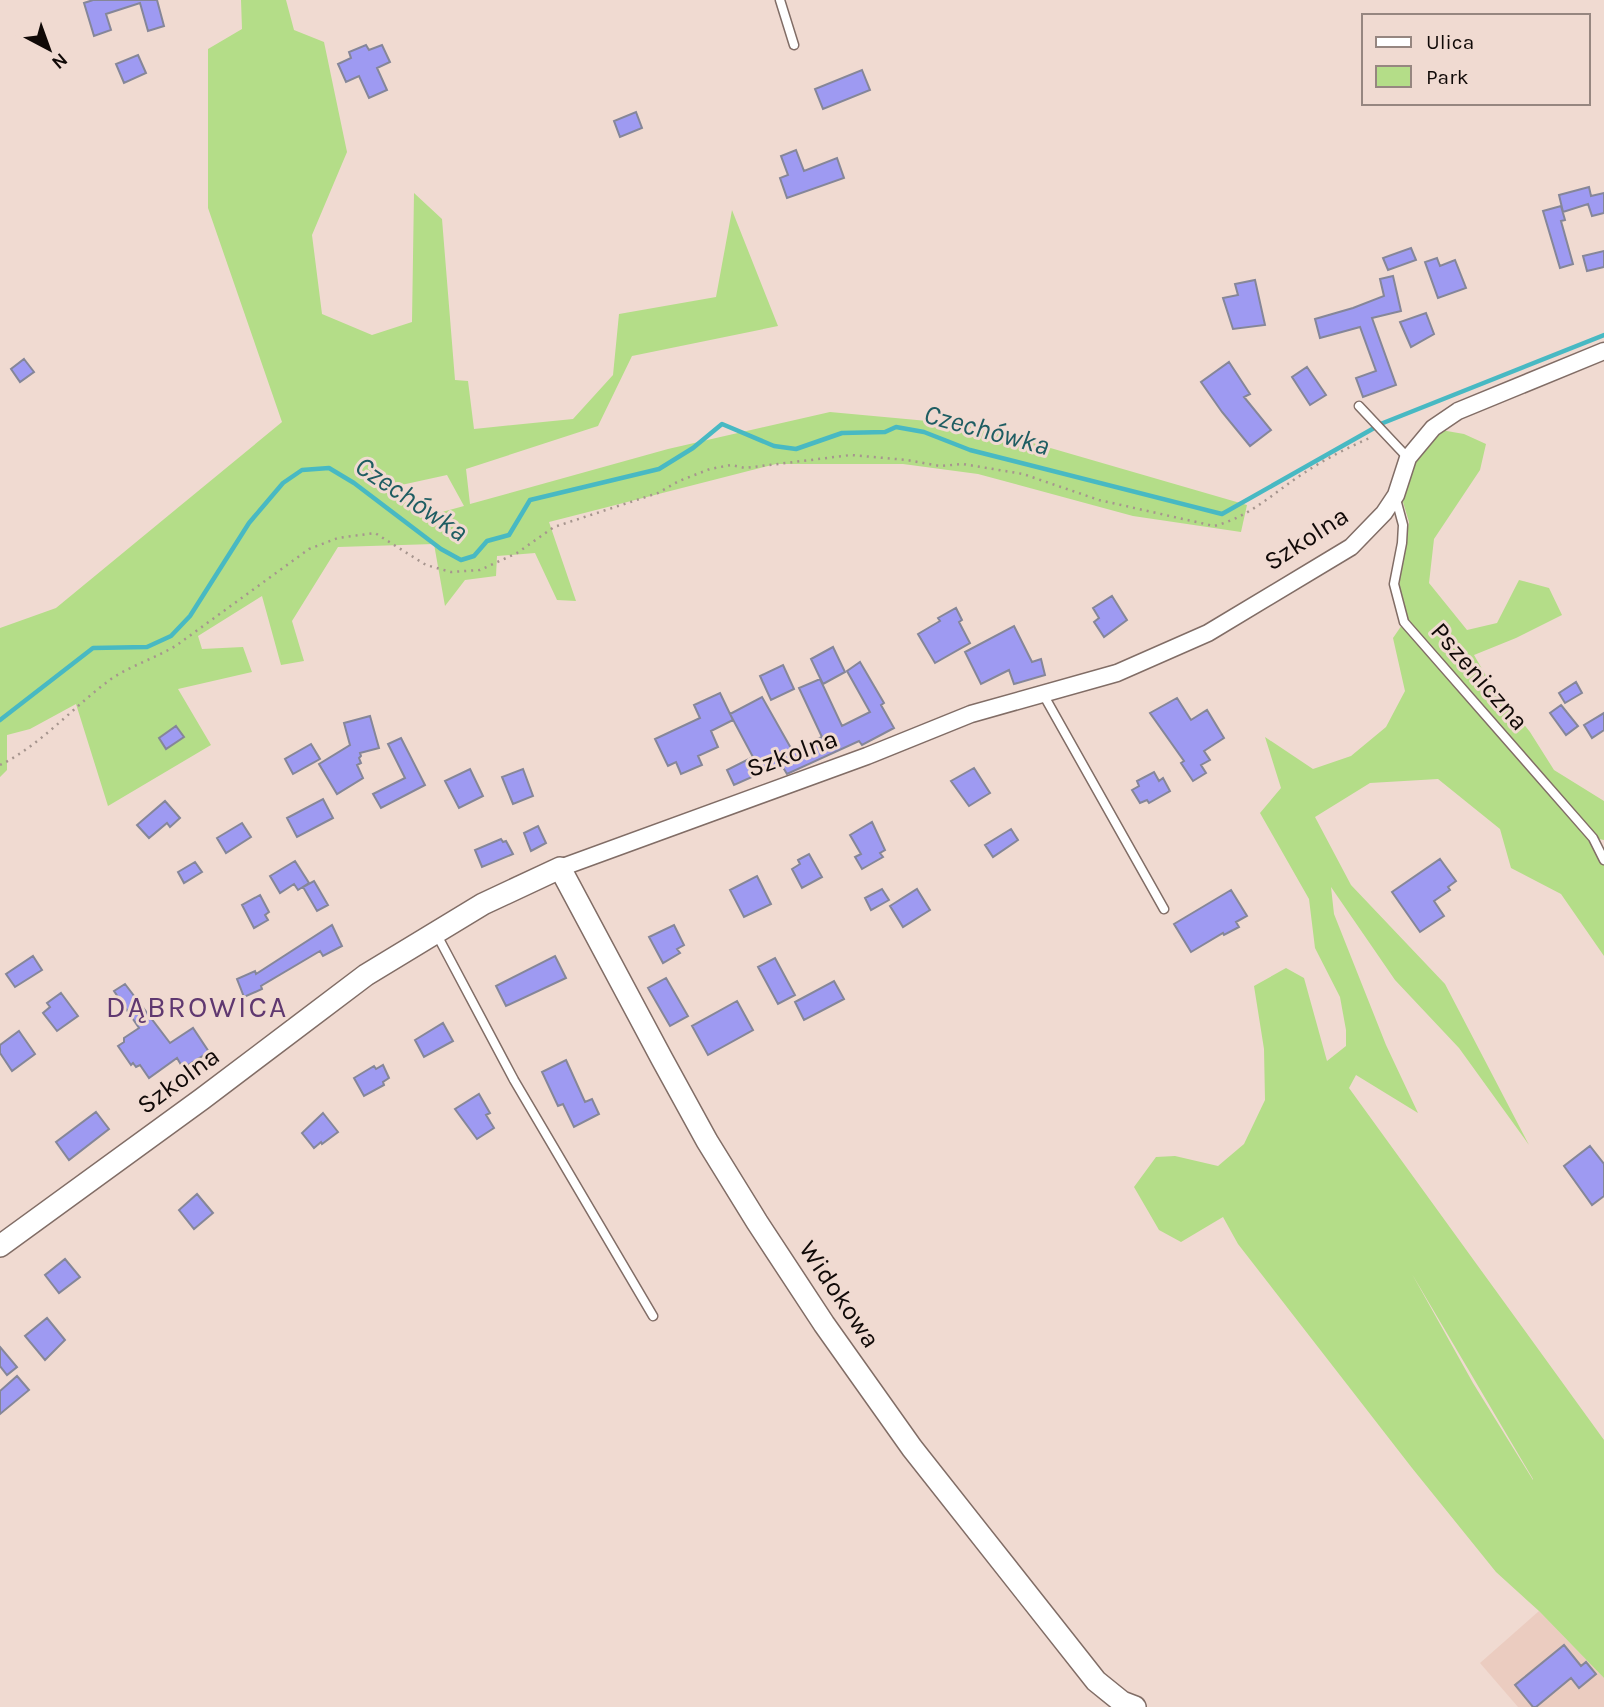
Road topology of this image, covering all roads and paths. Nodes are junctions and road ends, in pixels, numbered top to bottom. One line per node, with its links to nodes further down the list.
1 (780, 0): 2 (lane)
2 (794, 45)
3 (1604, 351): 6 (street, Szkolna)
4 (1359, 406): 5 (lane)
5 (1383, 432): 6 (lane); 9 (path)
6 (1408, 458): 7 (street, Szkolna)
7 (1396, 495): 8 (street, Szkolna); 10 (lane, Pszeniczna)
8 (1043, 694): 11 (street, Szkolna); 12 (lane)
9 (0, 765)
10 (1604, 860)
11 (559, 868): 13 (street, Szkolna); 16 (street, Widokowa)
12 (1164, 908)
13 (436, 932): 14 (street, Szkolna); 15 (lane)
14 (0, 1246)
15 (653, 1315)
16 (1135, 1707)

